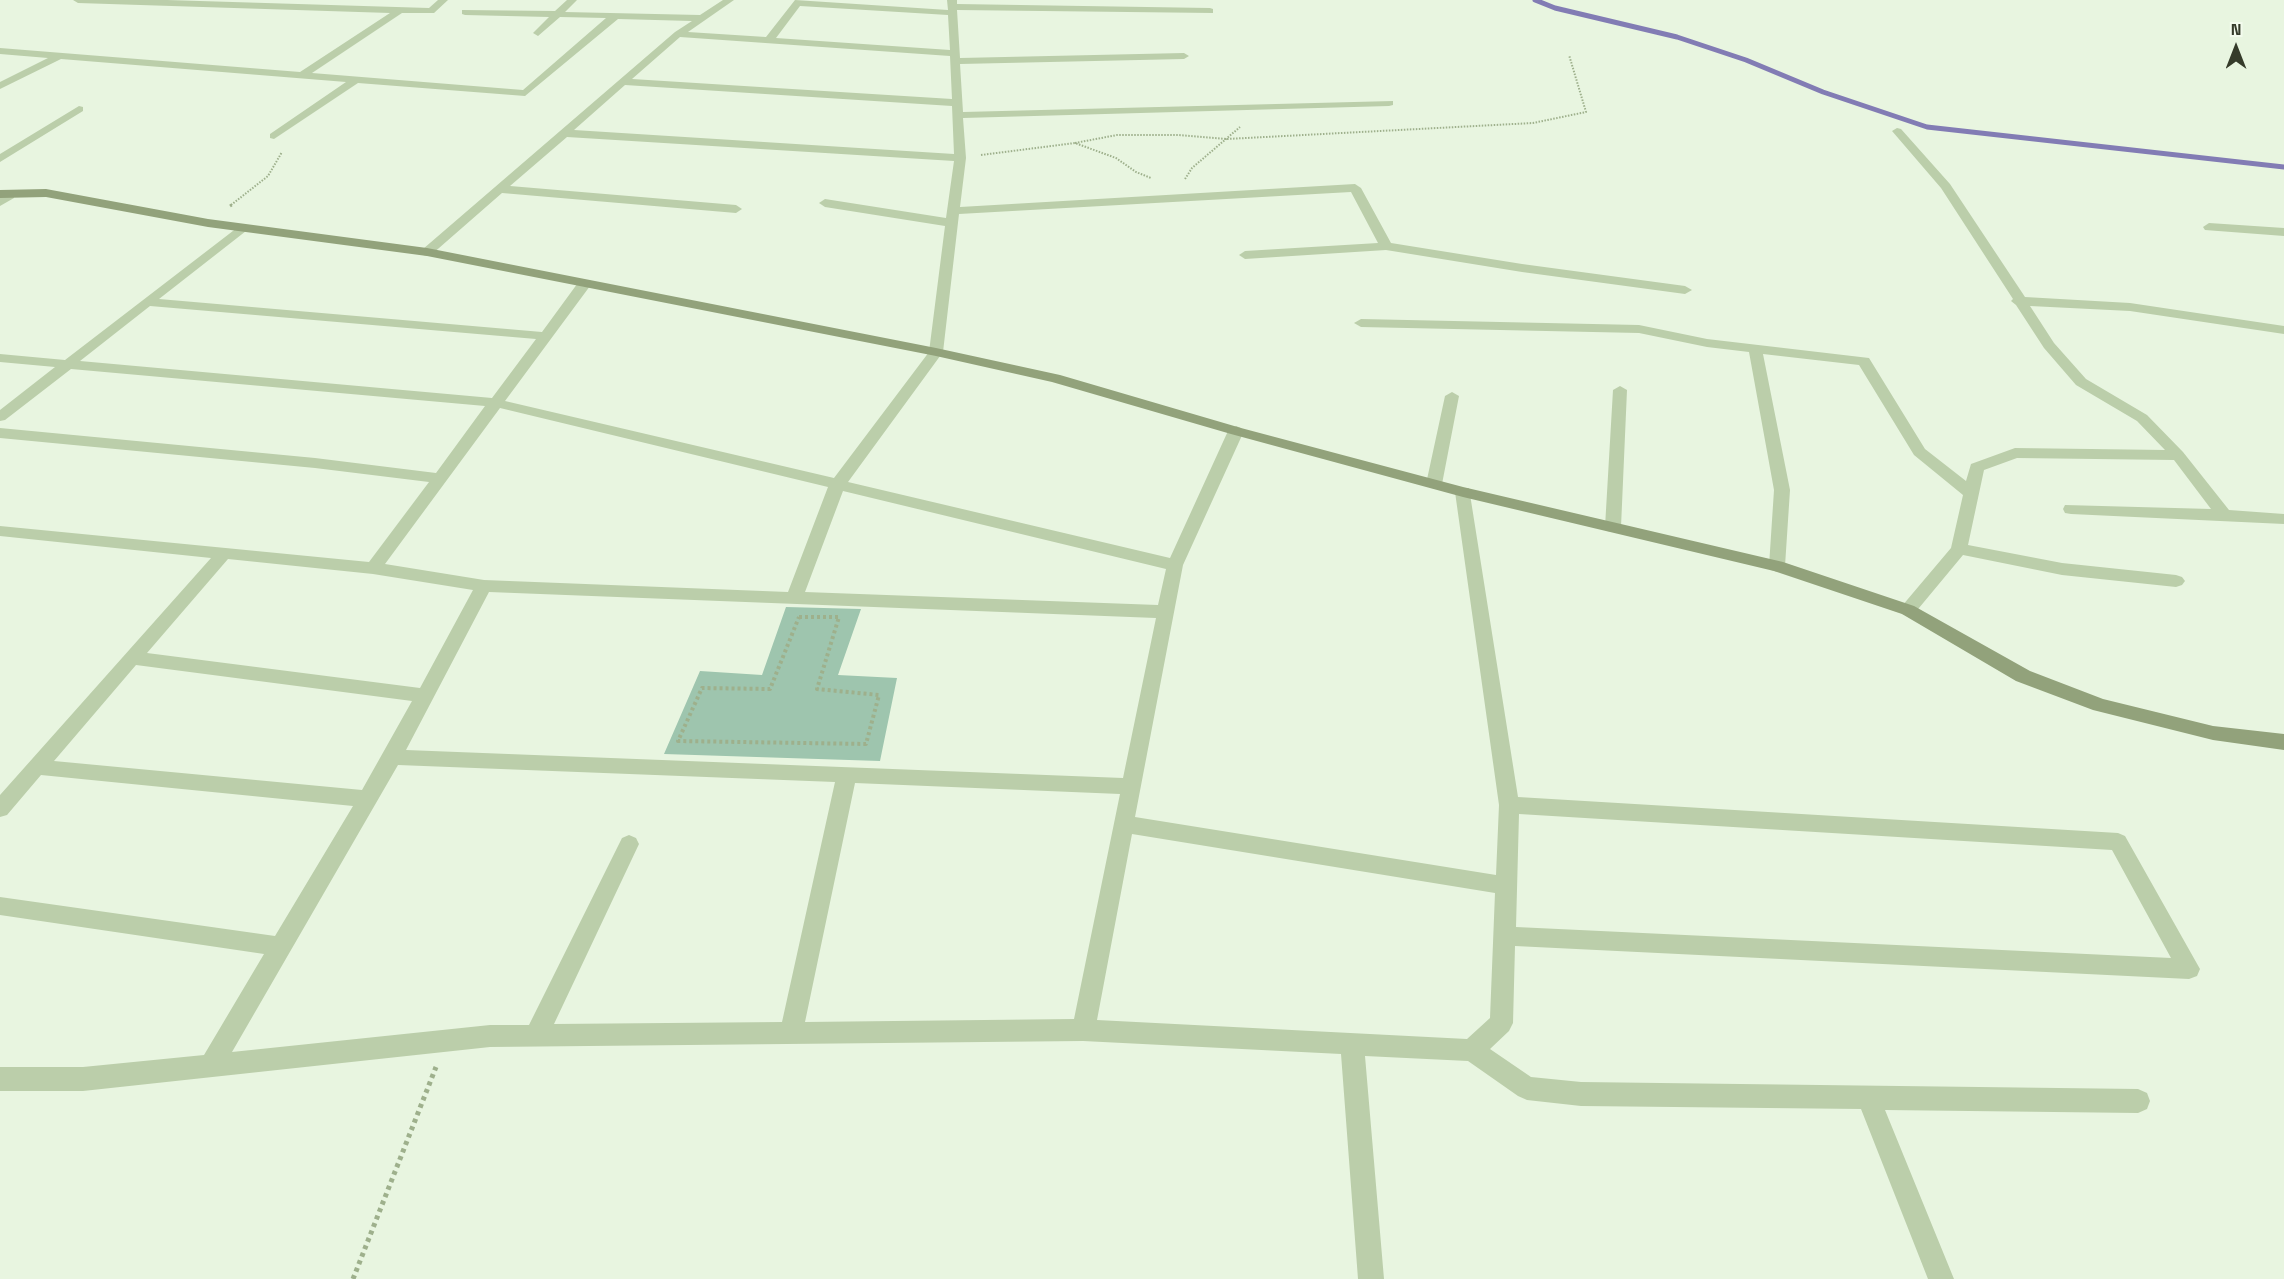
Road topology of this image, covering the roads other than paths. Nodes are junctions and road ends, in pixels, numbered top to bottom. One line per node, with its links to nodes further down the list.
1 (78, 0): 8 (street)
2 (443, 0): 10 (street)
3 (479, 0): 12 (street)
4 (537, 0): 12 (street)
5 (572, 0): 13 (street)
6 (729, 0): 15 (street)
7 (799, 2): 9 (street); 18 (street)
8 (221, 3): 10 (street)
9 (953, 7): 11 (street); 22 (street)
10 (400, 10): 23 (street)
11 (1210, 10)
12 (522, 14): 13 (street)
13 (557, 15): 14 (street); 16 (street)
14 (615, 16): 15 (street); 24 (street)
15 (701, 18): 17 (street)
16 (538, 33)
17 (678, 34): 18 (street); 25 (street)
18 (768, 40): 22 (street)
19 (0, 51): 20 (street)
20 (58, 56): 23 (street); 26 (street)
21 (1184, 56): 22 (street)
22 (955, 57): 29 (street)
23 (304, 74): 24 (street)
24 (358, 78): 32 (street)
25 (622, 82): 29 (street); 31 (street)
26 (0, 86)
27 (1389, 103): 29 (street)
28 (79, 109): 34 (street)
29 (958, 109): 33 (street)
30 (1897, 131): 50 (street)
31 (563, 133): 33 (street); 36 (street)
32 (274, 136)
33 (960, 158): 41 (street)
34 (0, 159)
35 (0, 182): 37 (main road)
36 (499, 189): 40 (street); 46 (street)
37 (46, 193): 38 (main road); 43 (main road)
38 (4, 197)
39 (825, 203): 41 (street)
40 (736, 209)
41 (953, 217): 45 (street); 56 (street)
42 (2209, 227): 44 (street)
43 (242, 228): 46 (main road); 51 (street)
44 (2284, 232)
45 (1386, 246): 47 (street); 49 (street)
46 (427, 252): 48 (main road)
47 (1245, 255)
48 (585, 283): 54 (street); 56 (main road)
49 (1685, 290)
50 (2018, 301): 53 (street); 65 (street)
51 (147, 302): 54 (street); 58 (street)
52 (1361, 324): 55 (street)
53 (2284, 330)
54 (546, 336): 61 (street)
55 (1755, 349): 70 (street); 79 (street)
56 (936, 352): 63 (main road); 68 (street)
57 (0, 358): 58 (street)
58 (68, 364): 61 (street); 62 (street)
59 (1620, 390): 74 (street)
60 (1452, 396): 67 (street)
61 (496, 403): 66 (street); 68 (street)
62 (0, 417)
63 (1236, 431): 67 (main road); 78 (street)
64 (0, 433): 66 (street)
65 (2178, 455): 70 (street); 72 (street)
66 (440, 478): 80 (street)
67 (1434, 484): 69 (main road)
68 (837, 485): 78 (street); 83 (street)
69 (1463, 492): 74 (main road); 94 (street)
70 (1971, 494): 76 (street)
71 (2072, 509): 72 (street)
72 (2223, 515): 73 (street)
73 (2284, 519)
74 (1613, 527): 79 (main road)
75 (0, 531): 77 (street)
76 (1959, 549): 81 (street); 84 (street)
77 (224, 553): 80 (street); 86 (street)
78 (1175, 565): 85 (street)
79 (1777, 566): 84 (main road)
80 (373, 568): 82 (street)
81 (2176, 581)
82 (484, 586): 83 (street); 87 (street)
83 (795, 597): 85 (street)
84 (1908, 610): 88 (main road)
85 (1167, 612): 92 (street)
86 (132, 658): 87 (street); 90 (street)
87 (425, 696): 89 (street)
88 (2284, 742)
89 (392, 757): 91 (street); 93 (street)
90 (38, 766): 93 (street); 95 (street)
91 (847, 775): 92 (street); 103 (street)
92 (1132, 786): 96 (street)
93 (368, 799): 101 (street)
94 (1509, 804): 98 (street); 100 (street)
95 (0, 809)
96 (1124, 824): 98 (street); 102 (street)
97 (629, 844): 104 (street)
98 (1506, 886): 100 (street)
99 (0, 906): 101 (street)
100 (1504, 936): 106 (street)
101 (280, 947): 107 (street)
102 (1083, 1030): 103 (street); 105 (street)
103 (791, 1033): 104 (street)
104 (536, 1036): 107 (street)
105 (1352, 1044): 106 (street); 111 (street)
106 (1472, 1050): 109 (street)
107 (211, 1066): 108 (street)
108 (0, 1079)
109 (1868, 1097): 110 (street); 112 (street)
110 (2138, 1101)
111 (1371, 1279)
112 (1941, 1279)

